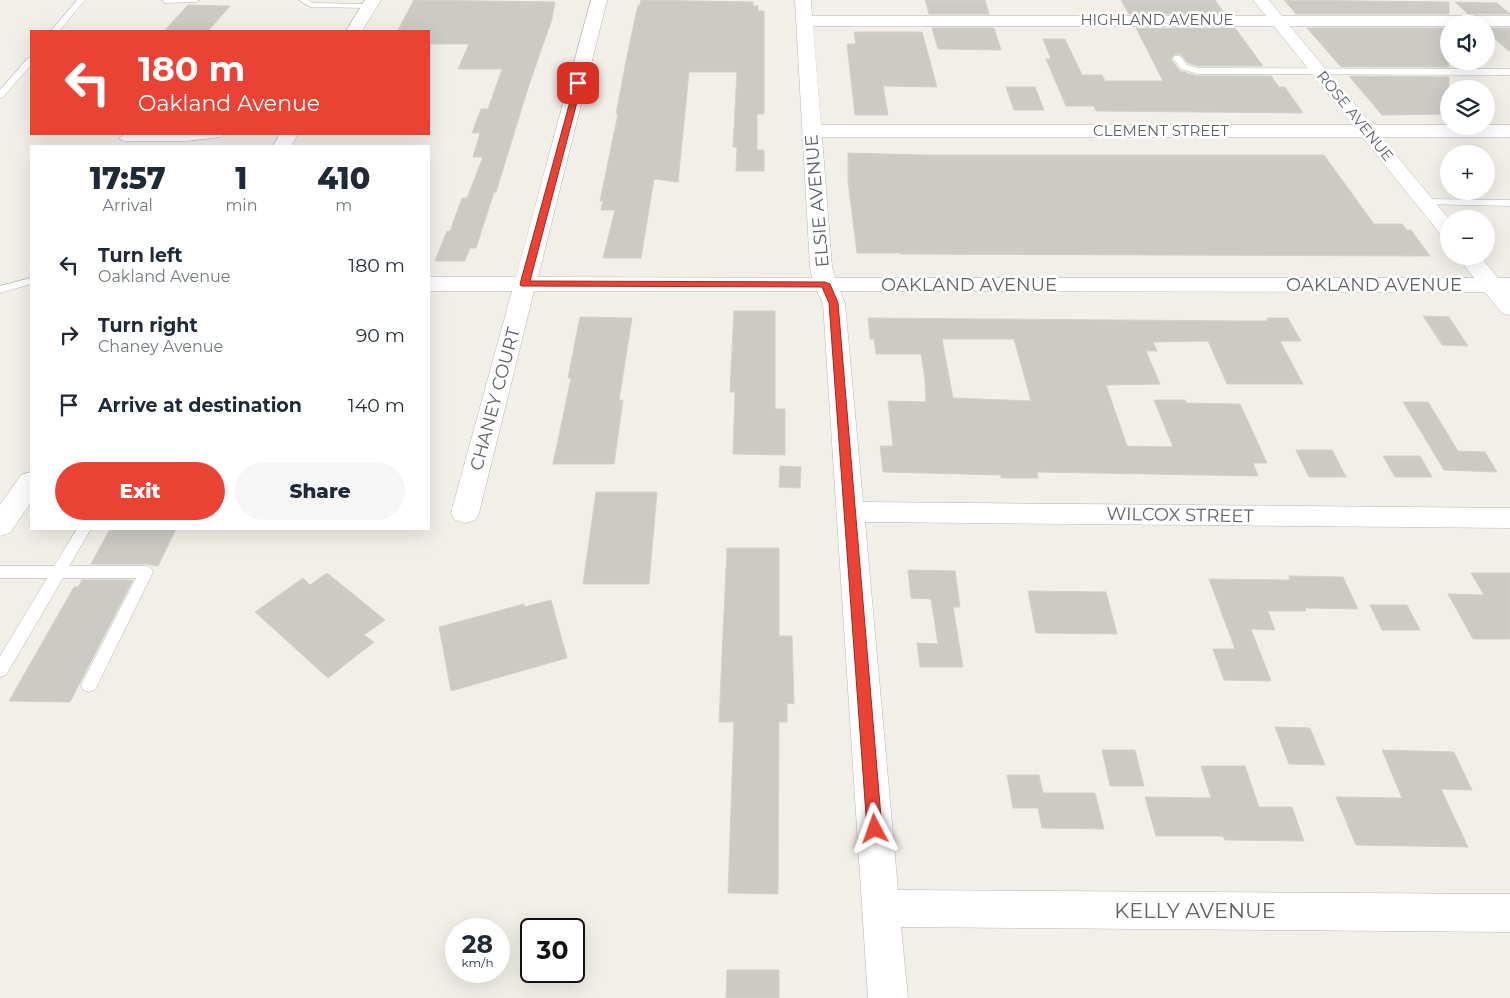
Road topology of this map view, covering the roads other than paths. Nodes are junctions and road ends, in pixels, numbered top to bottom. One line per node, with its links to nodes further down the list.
1 (81, 0): 11 (lane)
2 (196, 0): 6 (lane)
3 (303, 0): 7 (lane)
4 (599, 0): 29 (street, CHANEY COURT)
5 (1261, 0): 9 (street, ROSE AVENUE)
6 (165, 1)
7 (371, 3): 12 (street)
8 (804, 10): 9 (street, HIGHLAND AVENUE); 18 (street, ELSIE AVENUE)
9 (1278, 20): 10 (street, HIGHLAND AVENUE); 15 (street, ROSE AVENUE)
10 (1510, 21)
11 (56, 30)
12 (355, 30)
13 (1177, 58): 15 (lane)
14 (30, 61): 17 (lane)
15 (1319, 71): 16 (lane); 19 (street, ROSE AVENUE)
16 (1510, 72)
17 (0, 95)
18 (812, 131): 19 (street, CLEMENT STREET); 30 (street, ELSIE AVENUE)
19 (1367, 131): 20 (street, CLEMENT STREET); 23 (street, ROSE AVENUE)
20 (1510, 132)
21 (213, 135): 22 (lane)
22 (124, 138)
23 (1424, 202): 24 (lane); 25 (street, ROSE AVENUE)
24 (1510, 203)
25 (1440, 221)
26 (1478, 265): 31 (street)
27 (30, 281): 32 (lane)
28 (430, 284): 29 (street, OAKLAND AVENUE)
29 (524, 284): 30 (street, OAKLAND AVENUE); 36 (street, CHANEY COURT)
30 (825, 284): 31 (street, OAKLAND AVENUE); 35 (street, ELSIE AVENUE)
31 (1500, 285): 33 (street)
32 (0, 290)
33 (1510, 308)
34 (30, 483): 38 (street)
35 (851, 512): 37 (street, WILCOX STREET); 44 (street, ELSIE AVENUE)
36 (465, 513)
37 (1510, 518)
38 (0, 526)
39 (83, 530): 40 (lane)
40 (59, 571): 41 (lane); 42 (lane); 43 (lane)
41 (0, 572)
42 (0, 670)
43 (89, 685)
44 (881, 908): 45 (street, KELLY AVENUE); 46 (street, ELSIE AVENUE)
45 (1510, 913)
46 (888, 998)

